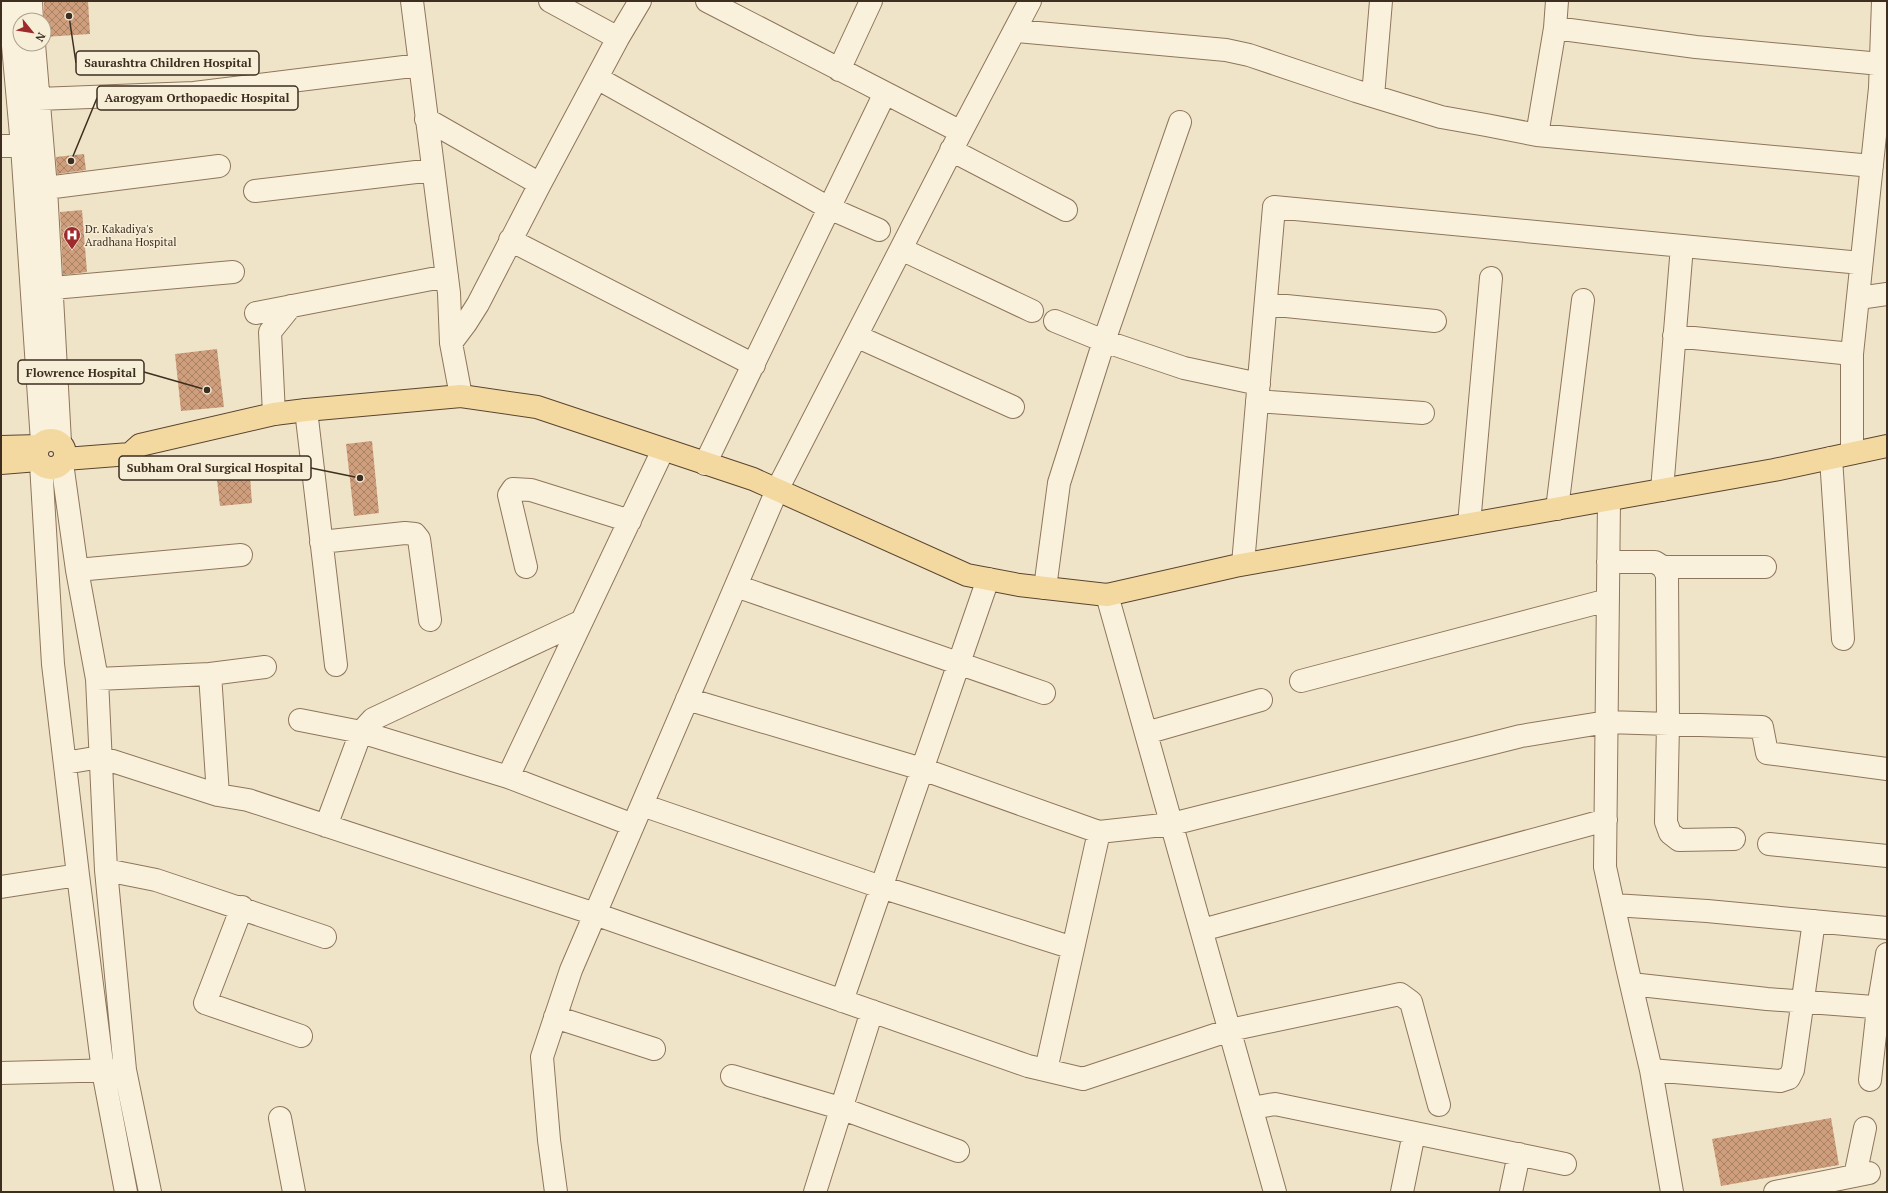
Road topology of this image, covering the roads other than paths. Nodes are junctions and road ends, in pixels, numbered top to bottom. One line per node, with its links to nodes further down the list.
1 (9, 1): 29 (street)
2 (31, 1): 12 (street)
3 (412, 1): 18 (street)
4 (550, 1): 15 (street)
5 (640, 1): 15 (street)
6 (706, 1): 19 (street)
7 (871, 1): 19 (street)
8 (1030, 1): 14 (street)
9 (1381, 1): 23 (street)
10 (1557, 1): 13 (street)
11 (1884, 1): 17 (street)
12 (32, 12)
13 (1555, 28): 17 (street); 27 (street)
14 (1016, 31): 23 (street); 28 (street)
15 (618, 38): 20 (street)
16 (35, 52): 24 (street)
17 (1881, 64): 21 (street)
18 (420, 65): 24 (street); 25 (street)
19 (839, 70): 22 (street)
20 (597, 78): 33 (street); 36 (street)
21 (1884, 88): 32 (street)
22 (885, 93): 28 (street); 36 (street)
23 (1373, 96): 27 (street)
24 (38, 99): 29 (street)
25 (426, 119): 31 (street); 33 (street)
26 (1180, 122): 58 (street)
27 (1537, 135): 32 (street)
28 (956, 141): 37 (street); 41 (street)
29 (22, 146): 34 (street); 71 (street)
30 (219, 166): 34 (street)
31 (433, 170): 35 (street); 44 (street)
32 (1877, 170): 42 (street)
33 (540, 184): 39 (street)
34 (46, 188): 46 (street)
35 (255, 191)
36 (829, 208): 38 (street); 61 (street)
37 (1066, 210)
38 (879, 230)
39 (510, 240): 59 (street); 61 (street)
40 (1682, 246): 42 (street); 50 (street); 57 (street)
41 (901, 249): 52 (street); 56 (street)
42 (1861, 263): 48 (street)
43 (233, 272): 46 (street)
44 (447, 276): 51 (street); 59 (street)
45 (1491, 278): 81 (street)
46 (53, 288): 71 (street)
47 (1887, 294): 48 (street)
48 (1859, 298): 60 (street)
49 (1583, 300): 79 (street)
50 (1266, 304): 55 (street); 62 (street)
51 (291, 306): 53 (street); 67 (street)
52 (1032, 311)
53 (256, 313)
54 (1055, 321): 58 (street)
55 (1435, 322)
56 (856, 336): 64 (street); 76 (street)
57 (1674, 336): 60 (street); 77 (street)
58 (1104, 341): 62 (street); 92 (street)
59 (451, 343): 63 (street)
60 (1852, 354): 72 (street)
61 (754, 364): 75 (street)
62 (1258, 393): 66 (street); 85 (street)
63 (461, 396): 65 (main road); 70 (main road)
64 (1013, 407)
65 (306, 410): 67 (main road); 82 (street)
66 (1423, 413)
67 (274, 414): 71 (main road)
68 (1887, 446): 72 (main road)
69 (1, 447): 71 (main road)
70 (663, 450): 75 (main road); 80 (street)
71 (52, 453): 74 (main road); 89 (street); 113 (street)
72 (1852, 453): 73 (main road)
73 (1831, 458): 77 (main road); 97 (street)
74 (1, 464)
75 (705, 464): 76 (main road)
76 (777, 490): 90 (main road); 91 (street)
77 (1662, 490): 78 (main road)
78 (1609, 500): 79 (main road); 84 (street)
79 (1557, 509): 81 (main road)
80 (630, 521): 86 (street); 96 (street)
81 (1469, 524): 85 (main road)
82 (321, 542): 95 (street); 99 (street)
83 (241, 555): 89 (street)
84 (1608, 562): 87 (street); 94 (street)
85 (1243, 564): 93 (main road)
86 (526, 567)
87 (1663, 567): 88 (street); 109 (street)
88 (1765, 568)
89 (77, 570): 102 (street)
90 (988, 579): 92 (main road); 98 (street)
91 (736, 586): 98 (street); 105 (street)
92 (1045, 588): 93 (main road)
93 (1107, 595): 111 (street)
94 (1608, 600): 103 (street); 108 (street)
95 (430, 620)
96 (582, 621): 110 (street); 116 (street)
97 (1843, 639)
98 (959, 663): 104 (street); 114 (street)
99 (336, 665)
100 (265, 667): 101 (street)
101 (210, 674): 102 (street); 117 (street)
102 (96, 679): 112 (street)
103 (1301, 681)
104 (1044, 693)
105 (687, 699): 114 (street); 118 (street)
106 (1261, 700): 111 (street)
107 (300, 720): 110 (street)
108 (1607, 722): 109 (street); 119 (street); 120 (street)
109 (1668, 724): 115 (street); 124 (street)
110 (361, 732): 116 (street); 122 (street)
111 (1146, 733): 120 (street)
112 (100, 757): 113 (street); 117 (street); 127 (street)
113 (65, 763): 128 (street)
114 (922, 769): 123 (street); 130 (street)
115 (1887, 769)
116 (508, 777): 121 (street)
117 (218, 795): 122 (street)
118 (642, 805): 121 (street); 130 (street)
119 (1606, 820): 131 (street); 136 (street)
120 (1172, 824): 123 (street); 136 (street)
121 (633, 825): 133 (street)
122 (326, 826): 133 (street)
123 (1100, 832): 138 (street)
124 (1734, 839)
125 (1769, 844): 126 (street)
126 (1887, 856)
127 (106, 870): 132 (street); 149 (street)
128 (78, 874): 129 (street); 152 (street)
129 (1, 887)
130 (881, 887): 138 (street); 141 (street)
131 (1614, 906): 134 (street); 140 (street)
132 (242, 907): 137 (street); 147 (street)
133 (595, 914): 141 (street); 145 (street)
134 (1814, 921): 135 (street); 142 (street)
135 (1887, 928)
136 (1202, 930): 146 (street)
137 (325, 937)
138 (1073, 948): 150 (street)
139 (1887, 954): 143 (street)
140 (1631, 984): 142 (street); 151 (street)
141 (842, 1001): 144 (street)
142 (1804, 1002): 143 (street); 151 (street)
143 (1883, 1008): 155 (street)
144 (872, 1011): 150 (street); 157 (street)
145 (555, 1017): 148 (street); 168 (street)
146 (1230, 1030): 150 (street); 156 (street); 158 (street)
147 (301, 1036)
148 (654, 1049)
149 (125, 1070): 152 (street); 166 (street)
150 (1046, 1070)
151 (1651, 1070): 173 (street)
152 (103, 1071): 153 (street); 165 (street)
153 (1, 1073)
154 (732, 1076): 157 (street)
155 (1870, 1080)
156 (1439, 1105)
157 (840, 1108): 162 (street); 169 (street)
158 (1252, 1108): 161 (street); 170 (street)
159 (280, 1118): 167 (street)
160 (1866, 1128): 174 (street)
161 (1414, 1133): 163 (street); 171 (street)
162 (958, 1151)
163 (1519, 1154): 164 (street); 172 (street)
164 (1565, 1164)
165 (126, 1192)
166 (150, 1192)
167 (294, 1192)
168 (556, 1192)
169 (815, 1192)
170 (1275, 1192)
171 (1402, 1192)
172 (1511, 1192)
173 (1672, 1192)
174 (1775, 1192)

